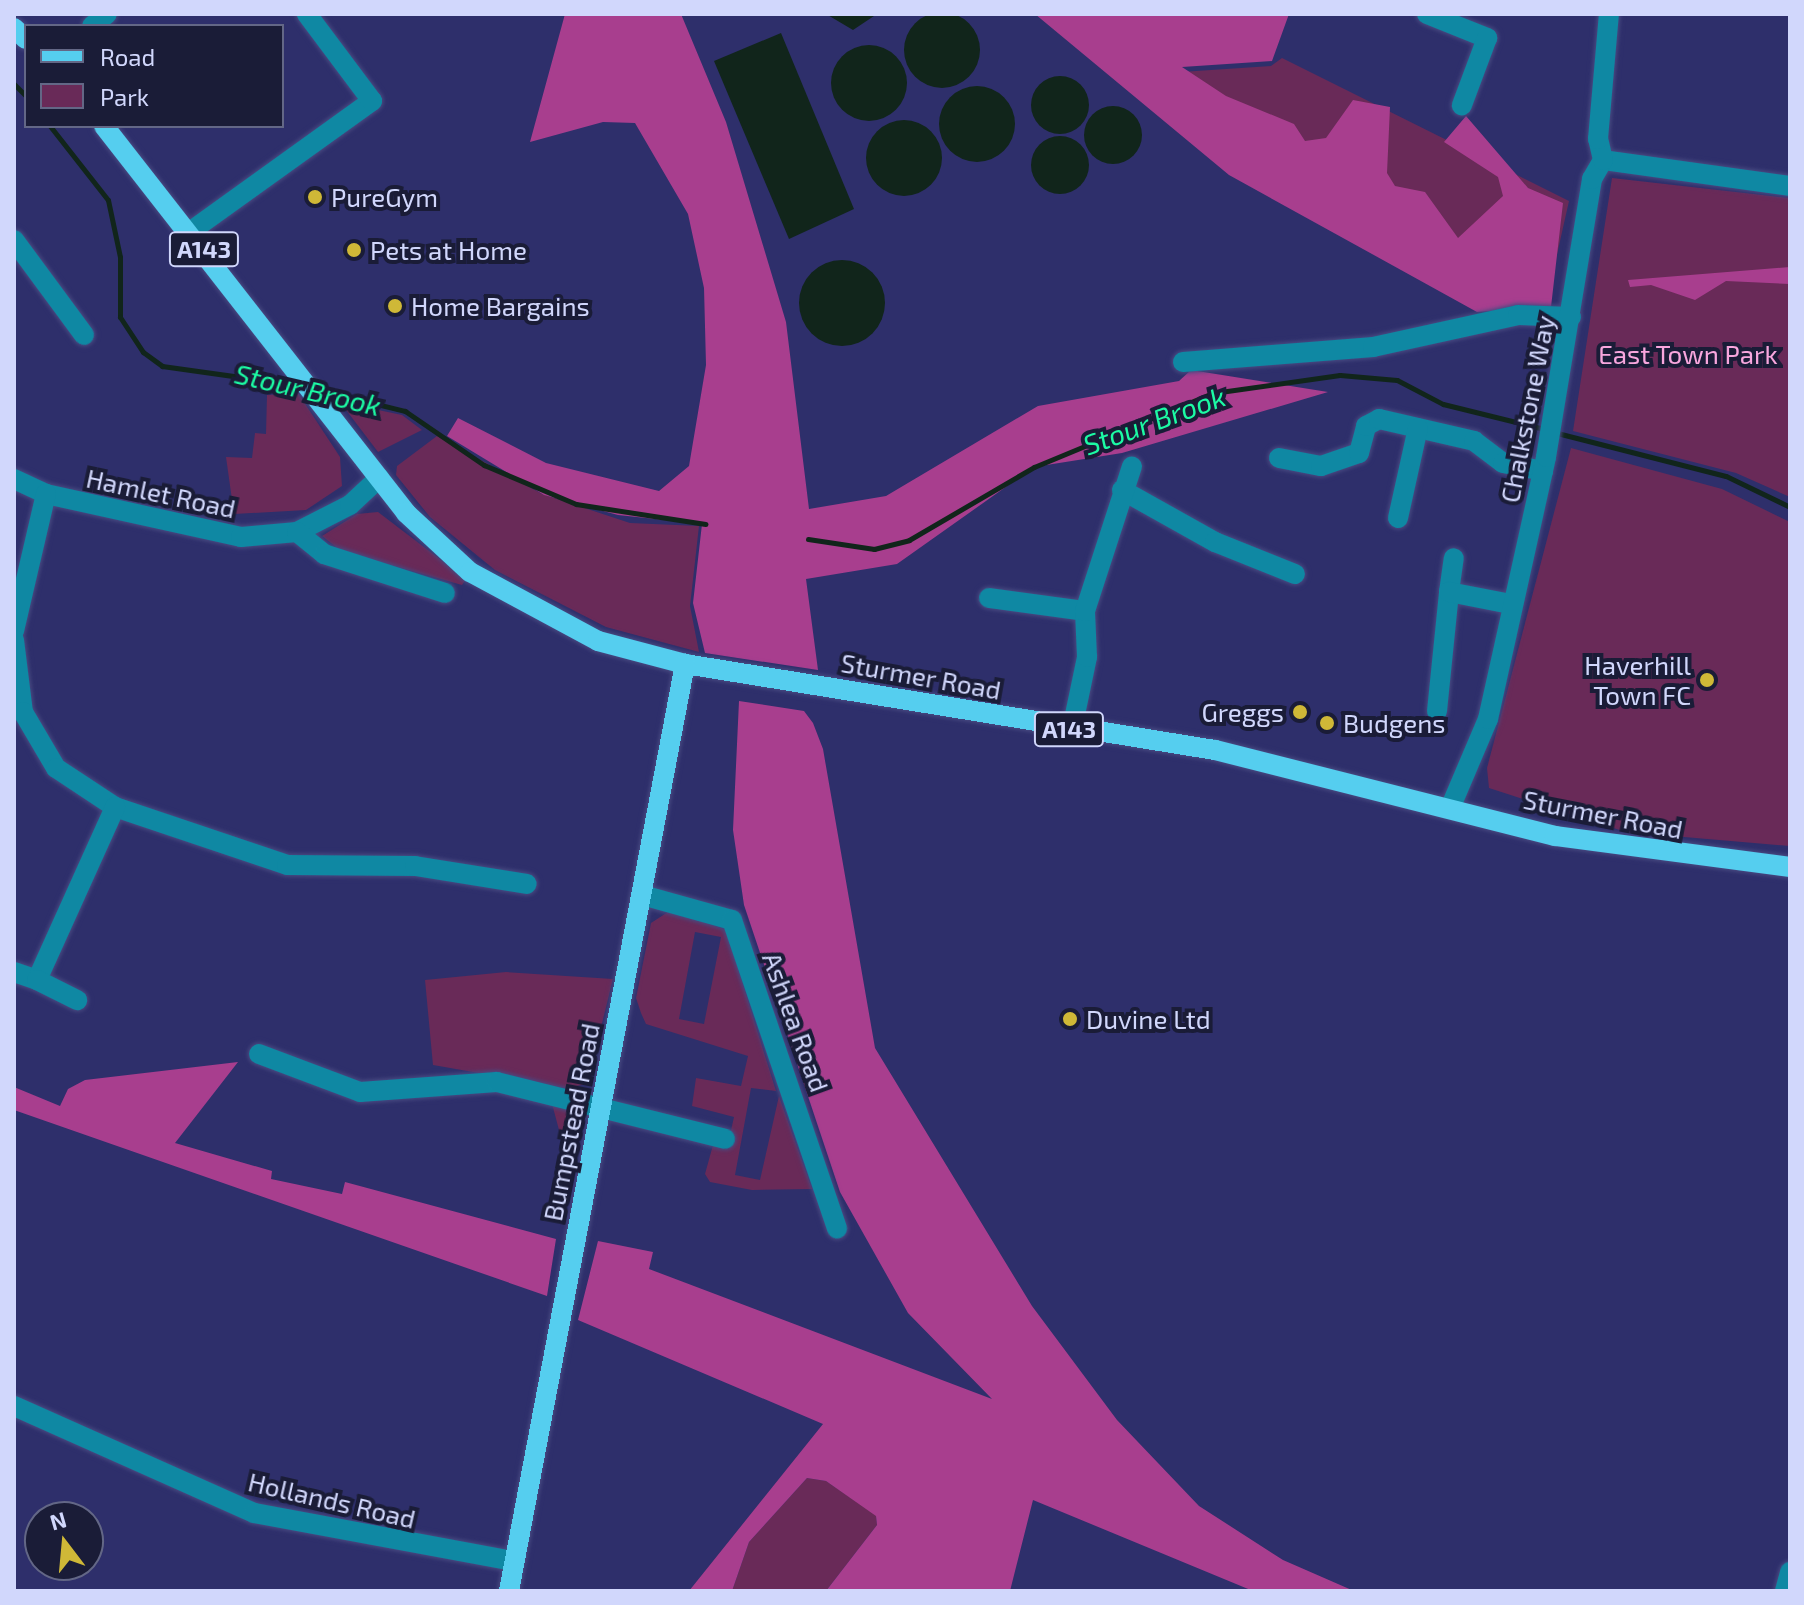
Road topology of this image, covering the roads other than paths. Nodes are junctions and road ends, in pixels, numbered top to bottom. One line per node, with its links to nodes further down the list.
1 (307, 14): 8 (street)
2 (1428, 14): 4 (street)
3 (1609, 14): 6 (street, Chalkstone Way)
4 (1462, 105)
5 (106, 128): 8 (main road, A143)
6 (1603, 160): 7 (street); 10 (street, Chalkstone Way)
7 (1790, 186)
8 (191, 231): 17 (main road, Sturmer Road / A143)
9 (14, 240): 11 (street)
10 (1571, 317): 12 (street); 15 (street, Chalkstone Way)
11 (84, 335)
12 (1183, 362)
13 (1418, 428): 14 (street); 15 (street); 21 (street)
14 (1279, 458)
15 (1545, 464): 28 (street, Chalkstone Way)
16 (1132, 466): 19 (street)
17 (379, 478): 22 (street, Hamlet Road); 32 (main road, Sturmer Road / A143)
18 (14, 479): 20 (street, Hamlet Road)
19 (1122, 490): 24 (street); 29 (street)
20 (46, 494): 22 (street, Hamlet Road); 30 (street)
21 (1398, 518)
22 (297, 532): 26 (street)
23 (1454, 558): 25 (street)
24 (1295, 574)
25 (1449, 592): 28 (street); 33 (street)
26 (445, 593)
27 (989, 598): 29 (street)
28 (1510, 604): 35 (street, Chalkstone Way)
29 (1085, 611): 34 (street)
30 (14, 631)
31 (14, 640): 36 (street)
32 (685, 664): 34 (main road, Sturmer Road / A143); 39 (main road, Bumpstead Road)
33 (1437, 711)
34 (1072, 729): 35 (main road, Sturmer Road / A143)
35 (1451, 806): 37 (main road, Sturmer Road / A143)
36 (115, 807): 38 (street); 41 (street)
37 (1790, 867)
38 (527, 884)
39 (646, 896): 44 (main road, Bumpstead Road); 46 (street, Ashlea Road)
40 (14, 972): 41 (street)
41 (37, 980): 42 (street)
42 (77, 1000)
43 (259, 1054): 44 (street)
44 (596, 1108): 45 (street); 48 (main road, Bumpstead Road)
45 (725, 1139)
46 (837, 1229)
47 (14, 1406): 48 (street, Hollands Road)
48 (513, 1561): 50 (main road, Bumpstead Road)
49 (1790, 1572): 51 (street)
50 (509, 1591)
51 (1785, 1591)

